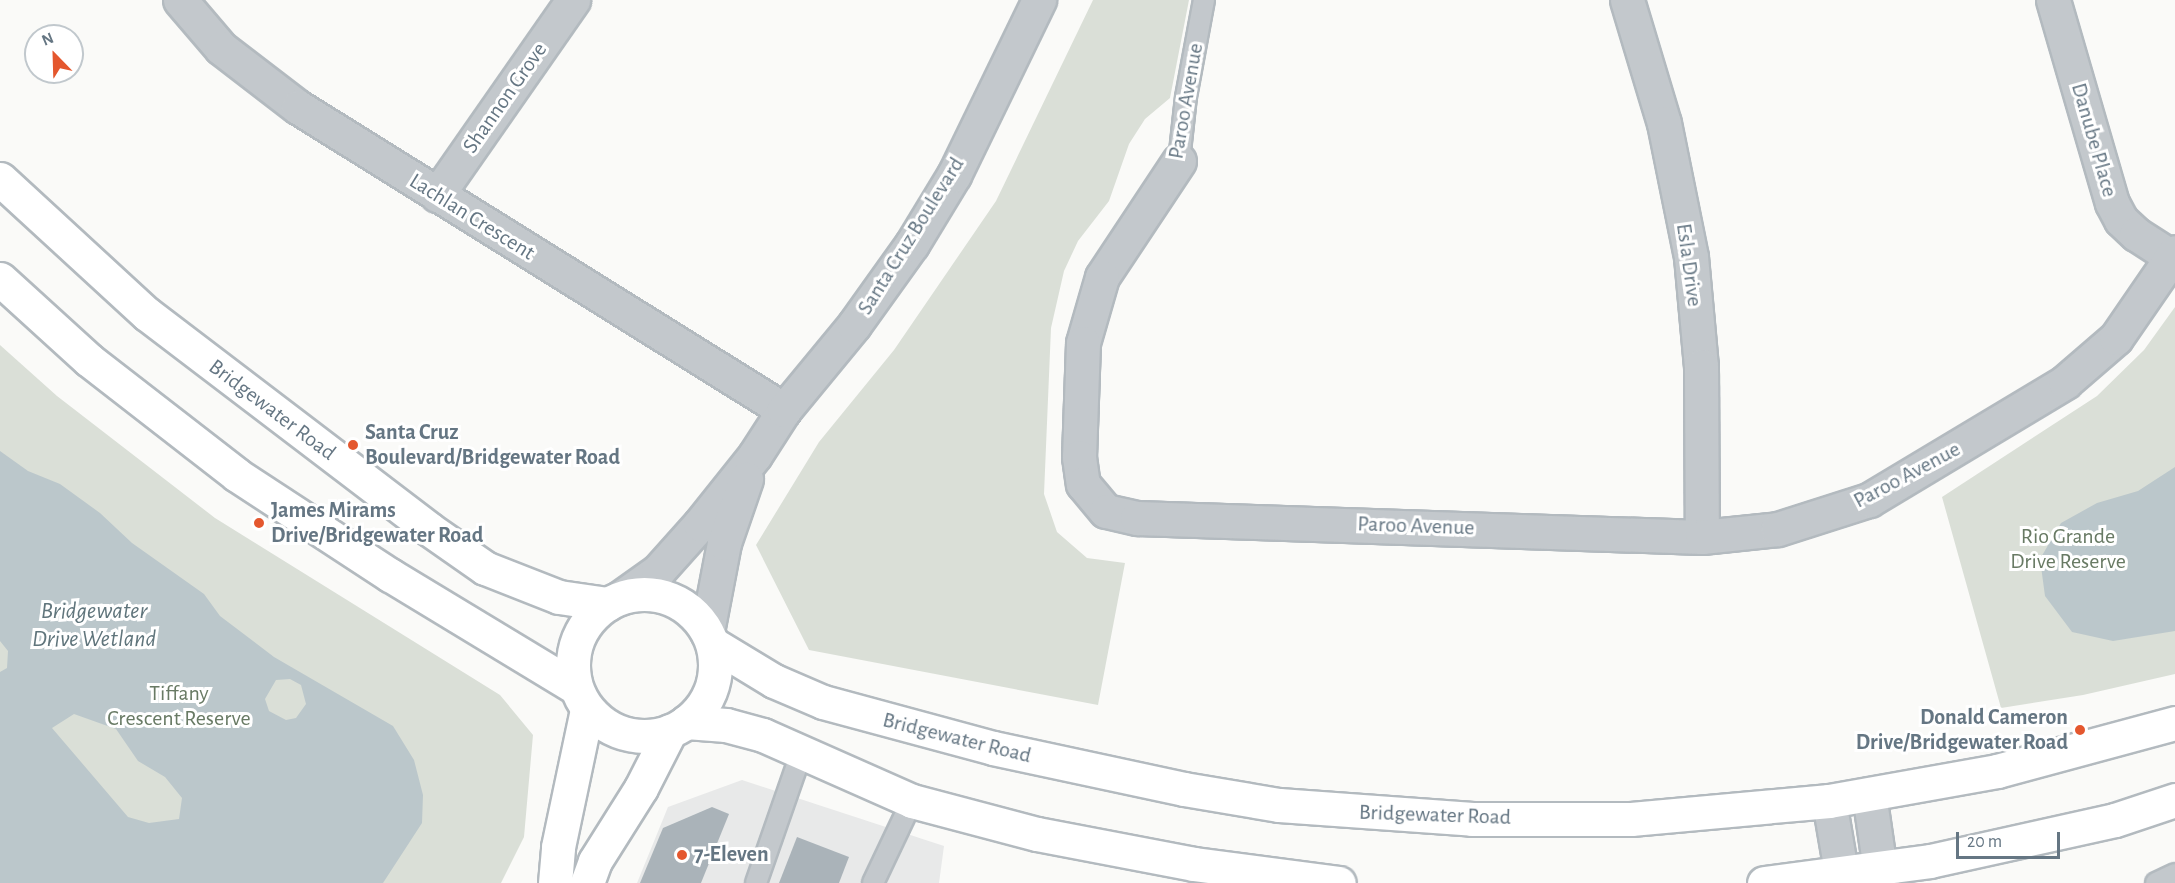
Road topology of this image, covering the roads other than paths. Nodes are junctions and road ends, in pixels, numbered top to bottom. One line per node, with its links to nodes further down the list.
1 (180, 0): 9 (street, Lachlan Crescent)
2 (573, 0): 9 (street, Shannon Grove)
3 (1040, 0): 12 (street, Santa Cruz Boulevard)
4 (1204, 0): 7 (lane, Paroo Avenue)
5 (1627, 0): 14 (street, Esla Drive)
6 (2053, 0): 10 (street, Danube Place)
7 (1179, 161): 14 (street, Paroo Avenue)
8 (0, 179): 15 (street, Bridgewater Road)
9 (437, 195): 12 (street, Lachlan Crescent)
10 (2173, 254): 14 (street, Paroo Avenue)
11 (0, 279): 17 (street)
12 (783, 410): 13 (street, Santa Cruz Boulevard)
13 (755, 454): 15 (street, Santa Cruz Boulevard); 16 (street, Santa Cruz Boulevard)
14 (1702, 537)
15 (613, 601): 16 (street); 17 (street)
16 (710, 638): 19 (street); 24 (street, Bridgewater Road)
17 (581, 698): 19 (street); 28 (street)
18 (2175, 723): 21 (street, Bridgewater Road)
19 (678, 727): 20 (street); 29 (street)
20 (802, 751): 23 (street); 30 (lane)
21 (1869, 794): 24 (street, Bridgewater Road); 26 (street)
22 (2175, 800): 26 (street)
23 (912, 801): 31 (lane); 32 (street)
24 (1829, 801): 27 (street)
25 (2175, 874): 34 (lane)
26 (1882, 876): 27 (street)
27 (1842, 879): 33 (street)
28 (555, 883)
29 (587, 883)
30 (756, 883)
31 (873, 883)
32 (1339, 883)
33 (1764, 883)
34 (2156, 883)

